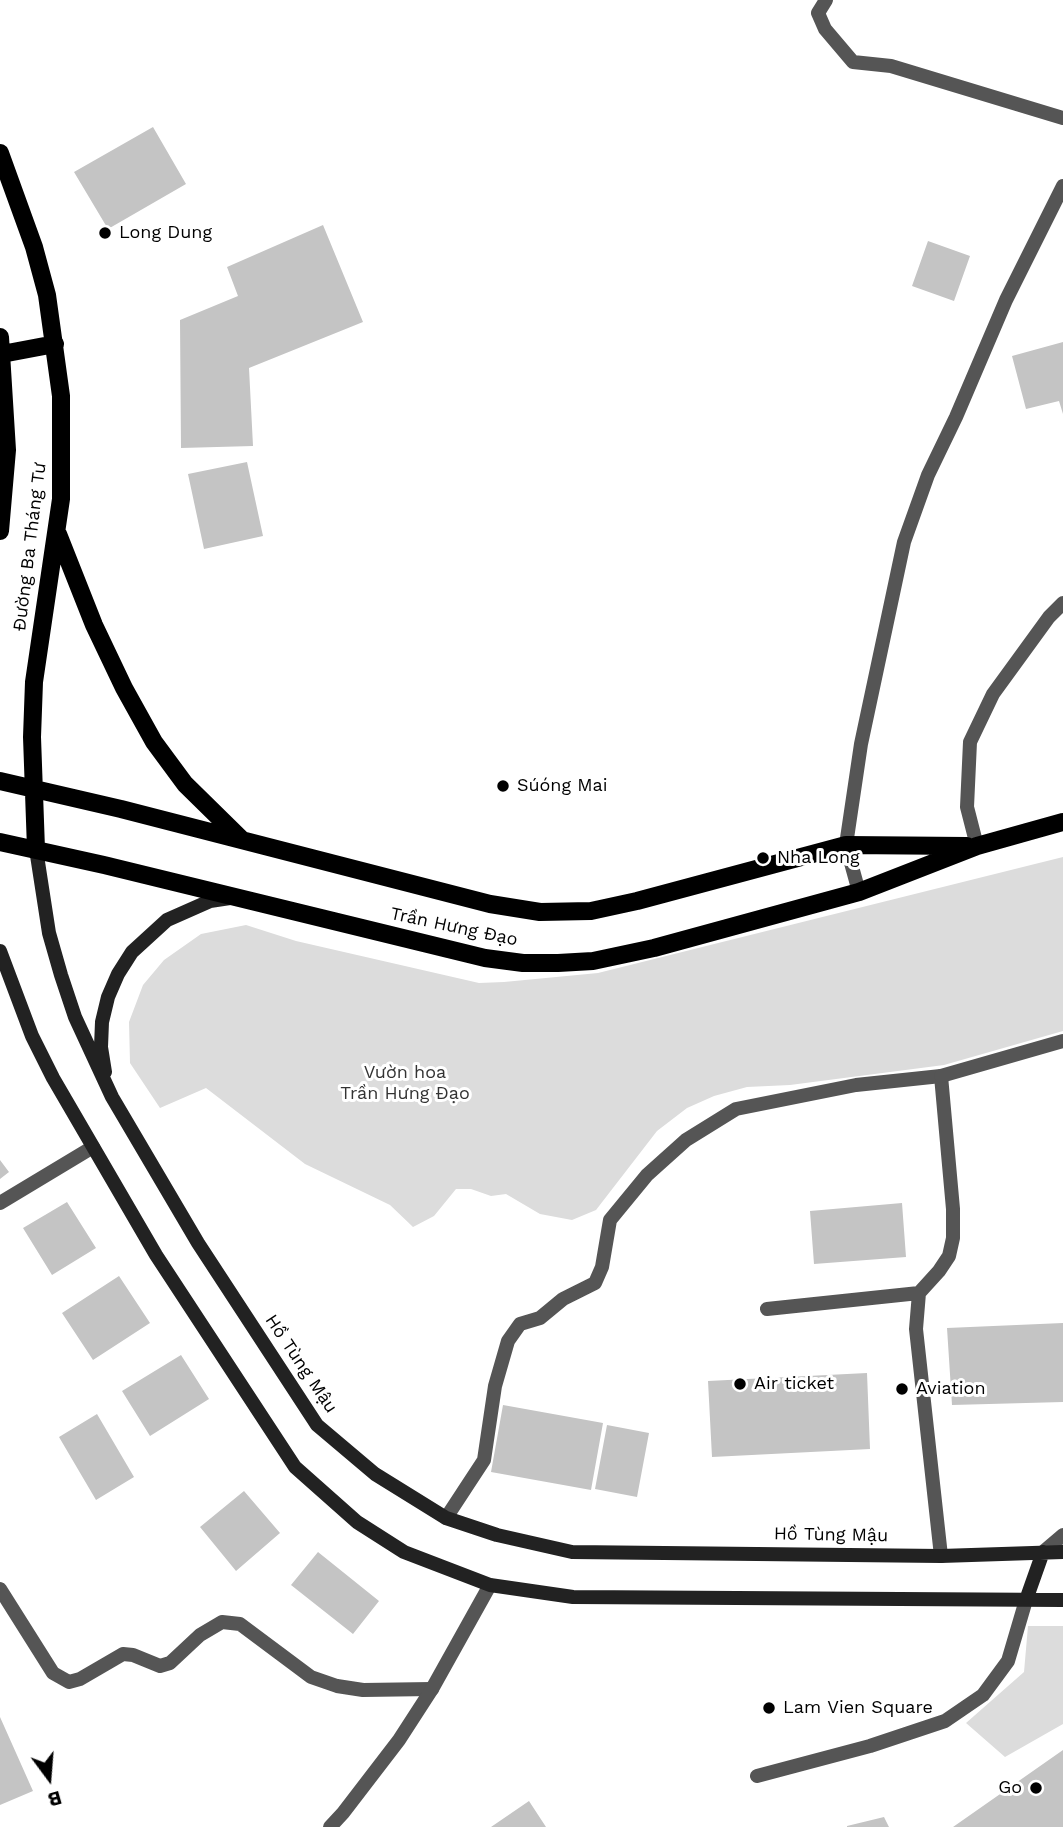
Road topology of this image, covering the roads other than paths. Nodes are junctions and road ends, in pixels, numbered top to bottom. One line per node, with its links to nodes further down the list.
1 (826, 0): 2 (street)
2 (1063, 118)
3 (0, 153): 5 (main road, Đường Ba Tháng Tư)
4 (1063, 187): 15 (street)
5 (55, 344): 6 (main road); 8 (main road, Đường Ba Tháng Tư)
6 (1, 352): 7 (main road, Đường Ba Tháng Tư)
7 (0, 531)
8 (57, 532): 11 (main road, Đường Ba Tháng Tư); 14 (main road)
9 (1063, 603): 16 (street)
10 (0, 781): 11 (main road, Trần Hưng Đạo)
11 (33, 787): 14 (main road, Trần Hưng Đạo); 17 (main road, Đường Ba Tháng Tư)
12 (1063, 822): 16 (main road, Trần Hưng Đạo)
13 (0, 842): 17 (main road, Trần Hưng Đạo)
14 (244, 842): 15 (main road, Trần Hưng Đạo)
15 (846, 845): 16 (main road, Trần Hưng Đạo); 18 (street)
16 (977, 846): 18 (main road, Trần Hưng Đạo)
17 (36, 849): 19 (main road, Trần Hưng Đạo); 23 (main road, Hồ Tùng Mậu)
18 (859, 892): 19 (main road, Trần Hưng Đạo)
19 (233, 897): 23 (main road)
20 (0, 951): 24 (main road)
21 (1063, 1041): 22 (street)
22 (941, 1076): 26 (street); 28 (street)
23 (112, 1097): 28 (main road, Hồ Tùng Mậu)
24 (93, 1147): 25 (street); 33 (main road)
25 (0, 1203)
26 (919, 1293): 27 (street); 32 (street)
27 (768, 1309)
28 (446, 1518): 32 (main road, Hồ Tùng Mậu)
29 (1063, 1535): 30 (street)
30 (1044, 1552): 31 (main road, Hồ Tùng Mậu); 32 (main road, Hồ Tùng Mậu); 35 (main road)
31 (1063, 1552)
32 (941, 1556)
33 (490, 1585): 35 (main road); 37 (street)
34 (0, 1589): 37 (street)
35 (1026, 1600): 36 (main road); 38 (street)
36 (1063, 1600)
37 (432, 1689): 39 (street)
38 (757, 1776)
39 (330, 1827)

